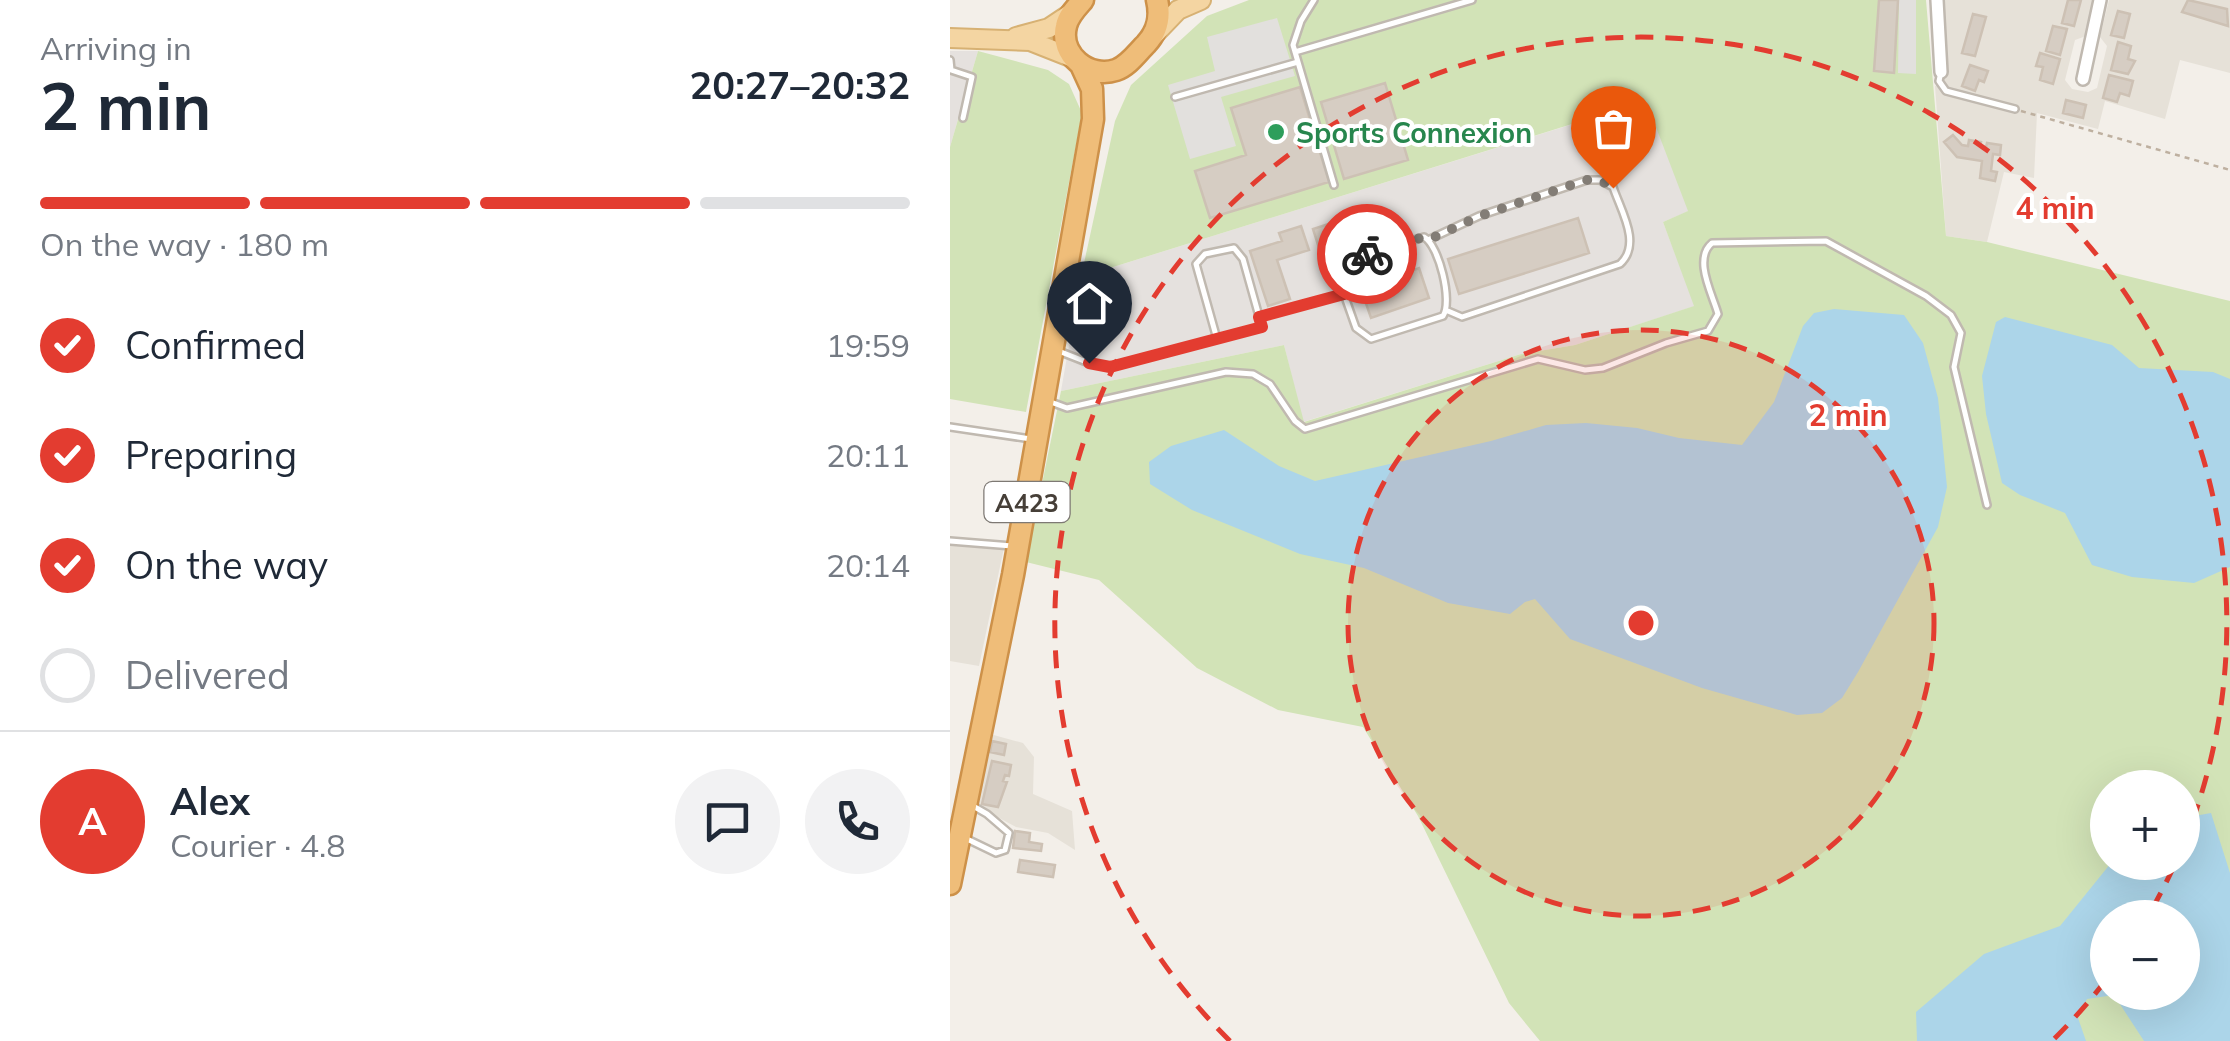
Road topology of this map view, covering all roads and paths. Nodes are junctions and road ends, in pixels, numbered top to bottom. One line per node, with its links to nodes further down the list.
1 (1157, 0): 8 (highway)
2 (1199, 0): 8 (main road)
3 (1314, 0): 11 (lane)
4 (1472, 0): 11 (lane)
5 (1937, 0): 16 (street)
6 (2100, 0): 17 (street)
7 (1078, 6): 10 (main road); 13 (highway)
8 (1152, 37): 15 (highway)
9 (950, 38): 10 (main road)
10 (1010, 38): 13 (main road)
11 (1295, 52): 14 (lane)
12 (950, 60): 20 (lane)
13 (1077, 62): 15 (highway); 21 (highway, A423)
14 (1298, 62): 18 (lane); 23 (lane)
15 (1126, 64): 21 (highway, A423)
16 (1940, 72): 19 (lane)
17 (2082, 79)
18 (1175, 97)
19 (2015, 109): 22 (path)
20 (963, 118)
21 (1092, 118): 29 (highway, A423)
22 (2230, 170)
23 (1334, 185)
24 (1430, 239): 25 (lane); 26 (lane); 26 (lane)
25 (1344, 294): 26 (lane); 27 (lane)
26 (1448, 311)
27 (1259, 317): 28 (lane); 28 (lane)
28 (1217, 339): 29 (lane)
29 (1054, 348): 30 (highway, A423)
30 (1045, 400): 32 (highway, A423); 33 (lane)
31 (950, 427): 32 (lane)
32 (1038, 440): 35 (highway, A423)
33 (1988, 505)
34 (950, 541): 35 (lane)
35 (1018, 547): 36 (highway, A423)
36 (966, 803): 37 (highway, A423); 37 (lane)
37 (959, 835): 38 (highway, A423)
38 (950, 884)

